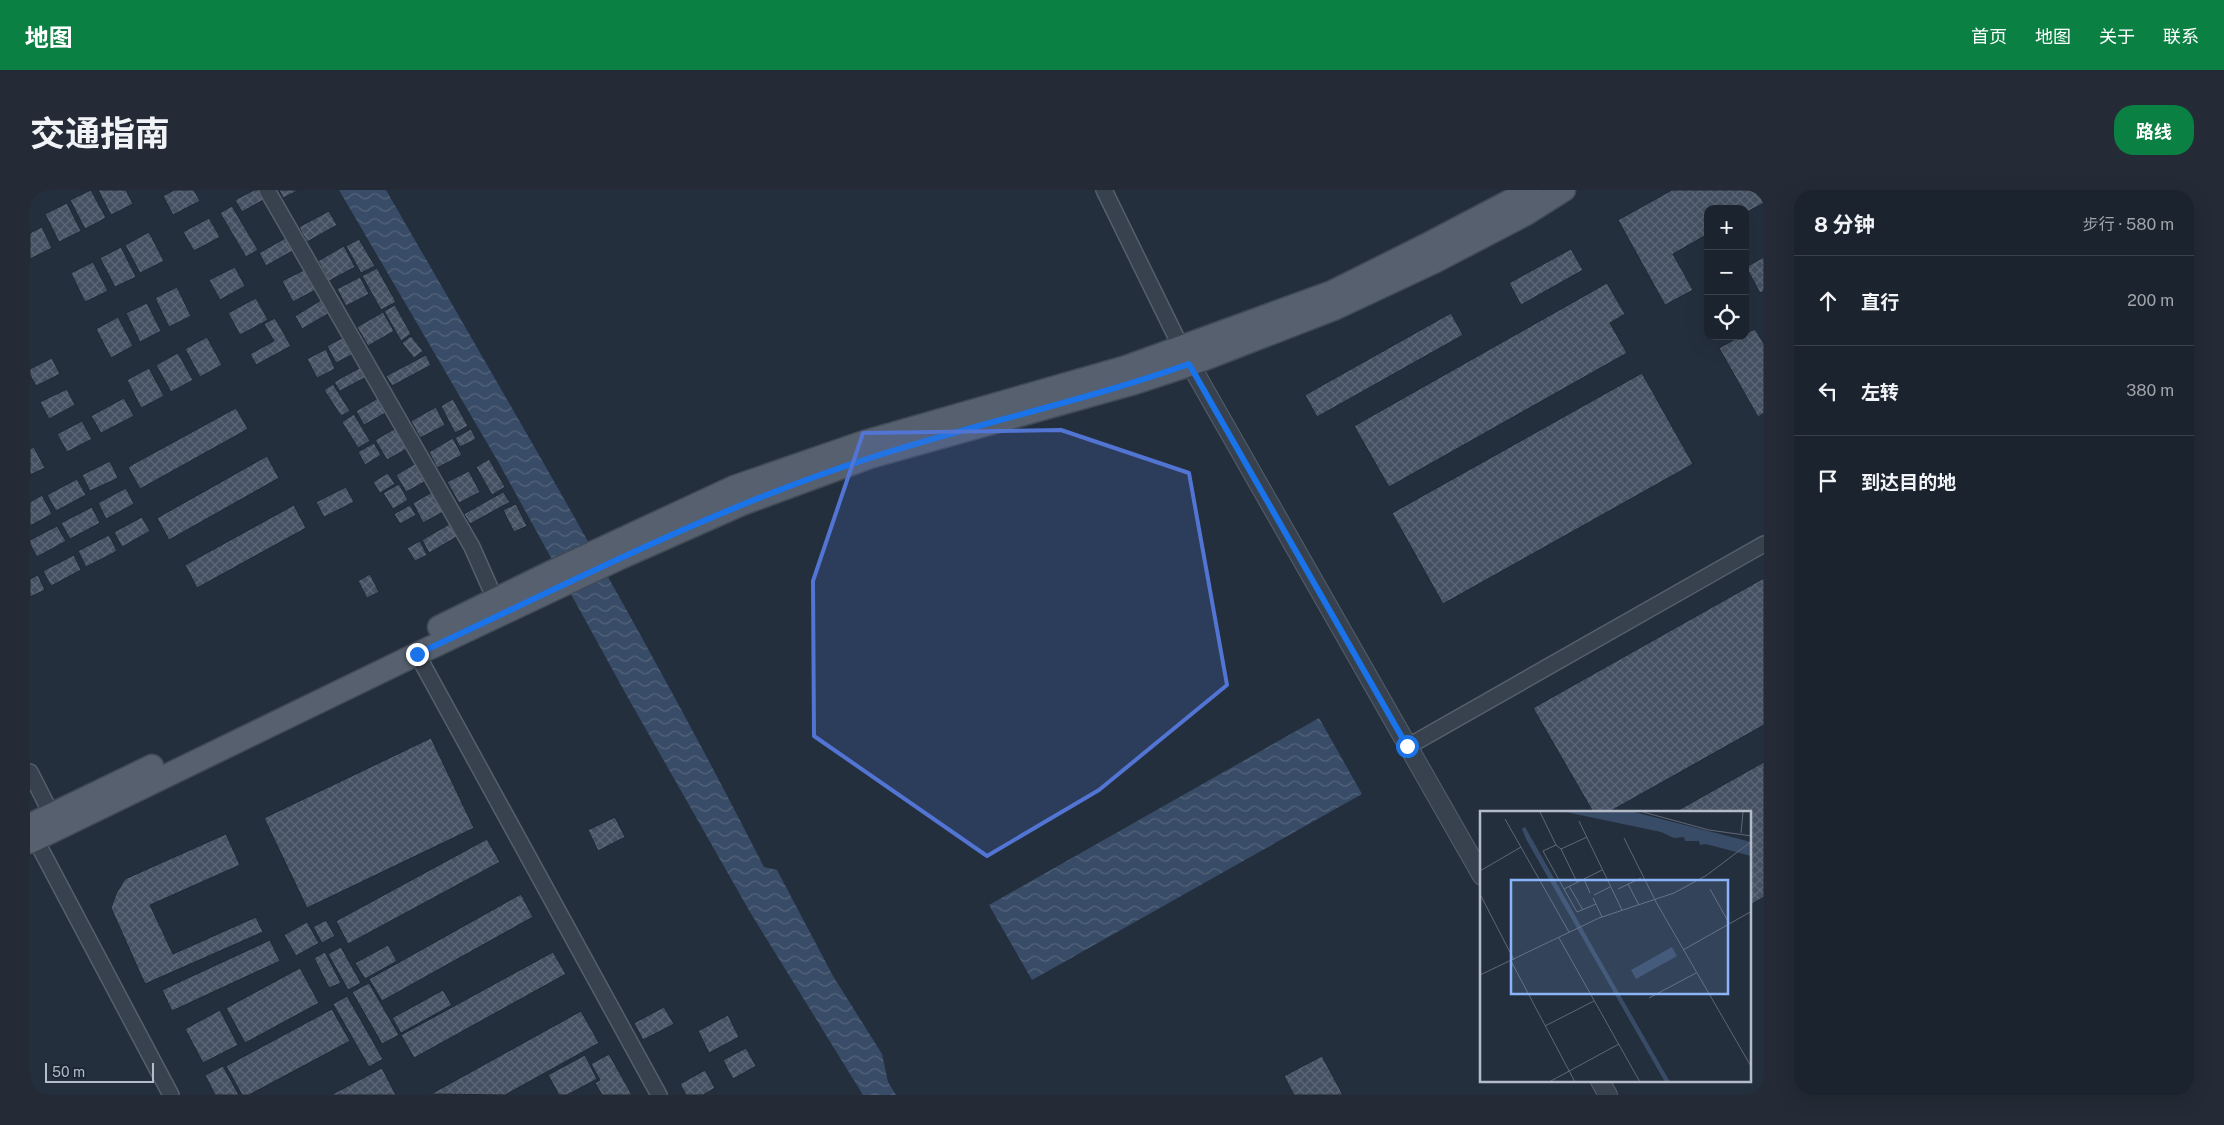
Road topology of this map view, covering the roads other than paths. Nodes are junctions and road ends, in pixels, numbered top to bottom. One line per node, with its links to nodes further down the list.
1 (267, 190): 8 (street)
2 (1104, 190): 5 (street)
3 (1531, 190): 5 (main road)
4 (1564, 190): 5 (main road)
5 (1185, 356): 7 (main road); 10 (street)
6 (1764, 544): 10 (street)
7 (551, 582): 8 (main road); 9 (main road)
8 (495, 599): 12 (main road)
9 (417, 654): 12 (main road); 17 (street)
10 (1407, 746): 14 (street)
11 (30, 772): 12 (street)
12 (56, 821): 13 (main road)
13 (31, 834): 16 (street)
14 (1480, 873)
15 (1601, 1082): 18 (street)
16 (171, 1095)
17 (659, 1095)
18 (1608, 1095)

